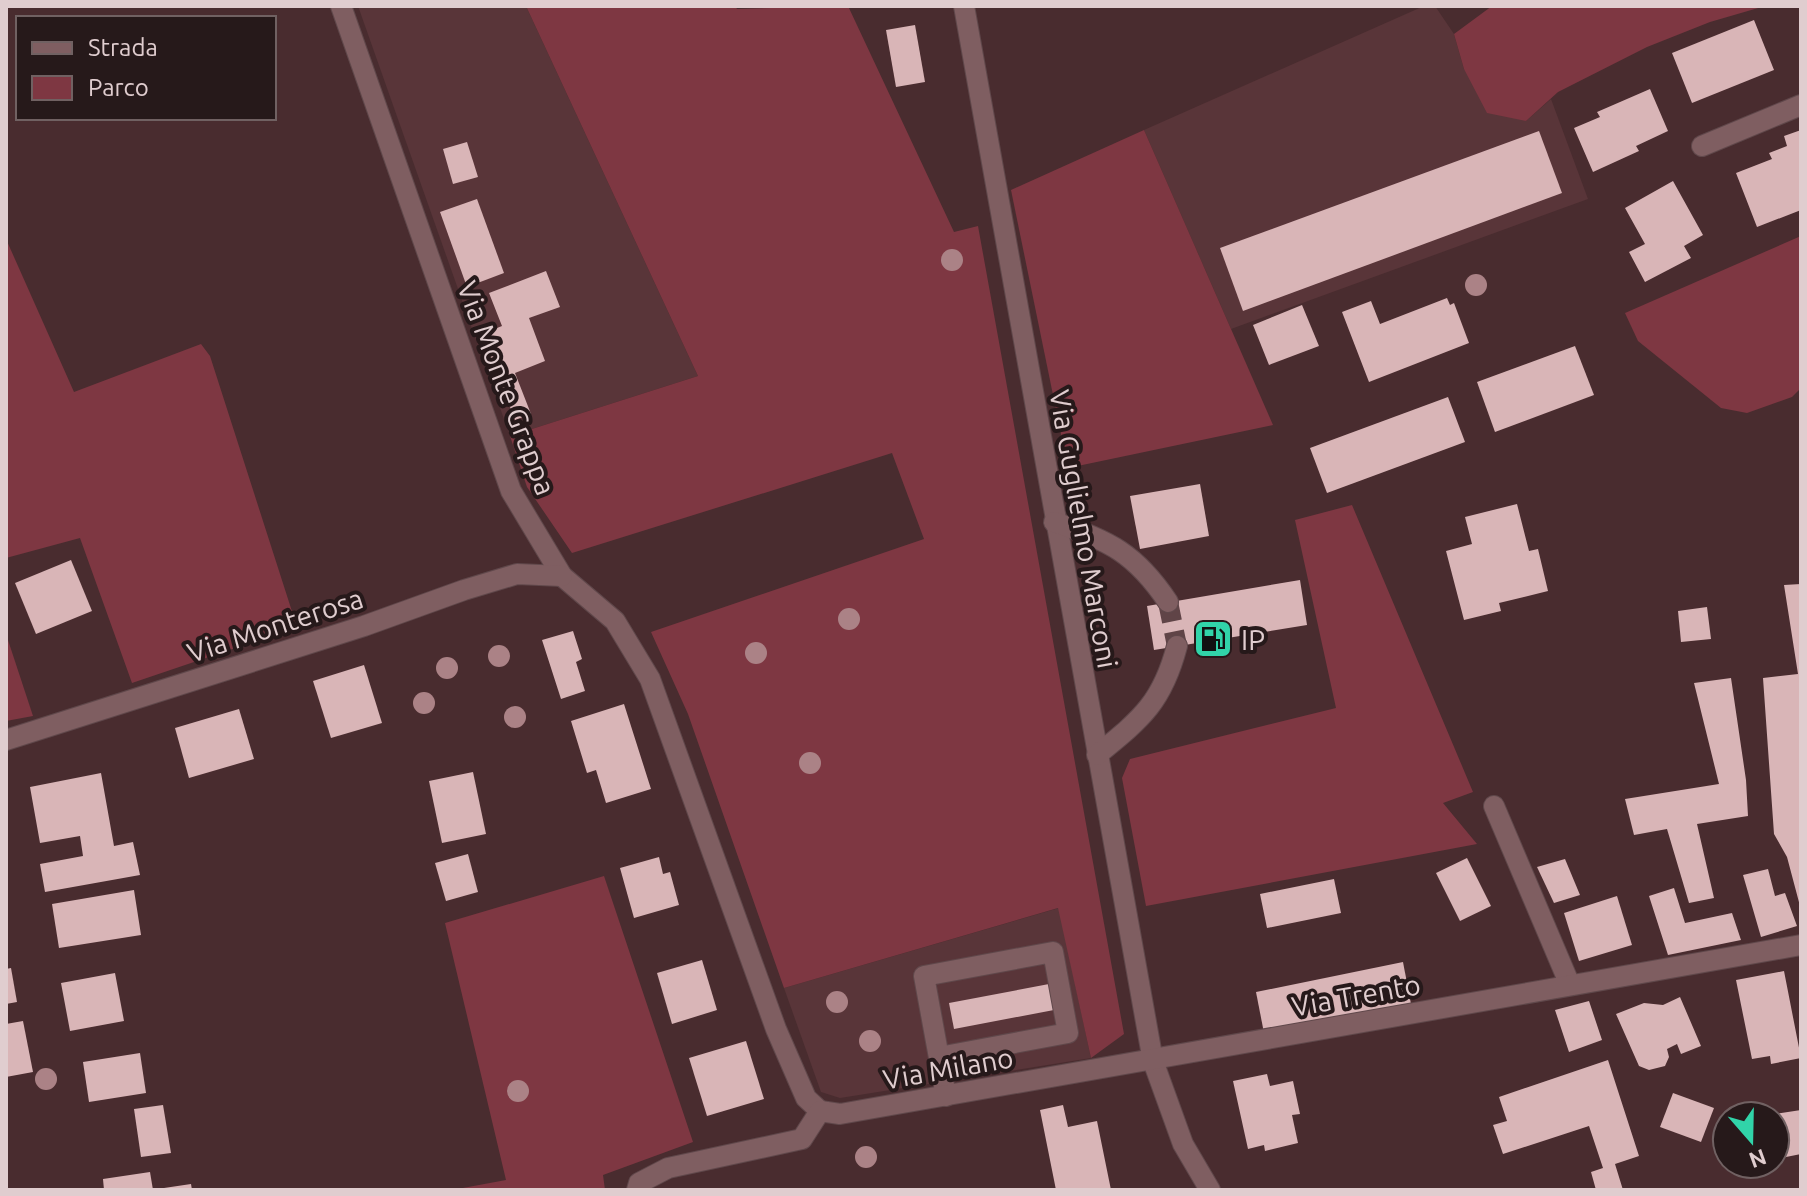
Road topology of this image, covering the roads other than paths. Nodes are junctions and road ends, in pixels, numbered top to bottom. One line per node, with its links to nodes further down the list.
1 (341, 6): 6 (street, Via Monte Grappa)
2 (964, 6): 5 (street, Via Guglielmo Marconi)
3 (1801, 105): 4 (street)
4 (1702, 146)
5 (1054, 522): 7 (street); 10 (street, Via Guglielmo Marconi)
6 (562, 576): 9 (street, Via Monterosa); 17 (street, Via Monte Grappa)
7 (1168, 602)
8 (1177, 646): 10 (street)
9 (6, 740)
10 (1097, 755): 15 (street, Via Guglielmo Marconi)
11 (1494, 806): 13 (street)
12 (1801, 945): 13 (street, Via Trento)
13 (1570, 985): 15 (street, Via Trento)
14 (939, 1057): 14 (street); 16 (street)
15 (1153, 1061): 16 (street, Via Milano); 19 (street)
16 (946, 1096): 17 (street, Via Milano)
17 (820, 1111): 18 (street)
18 (637, 1190)
19 (1210, 1190)

